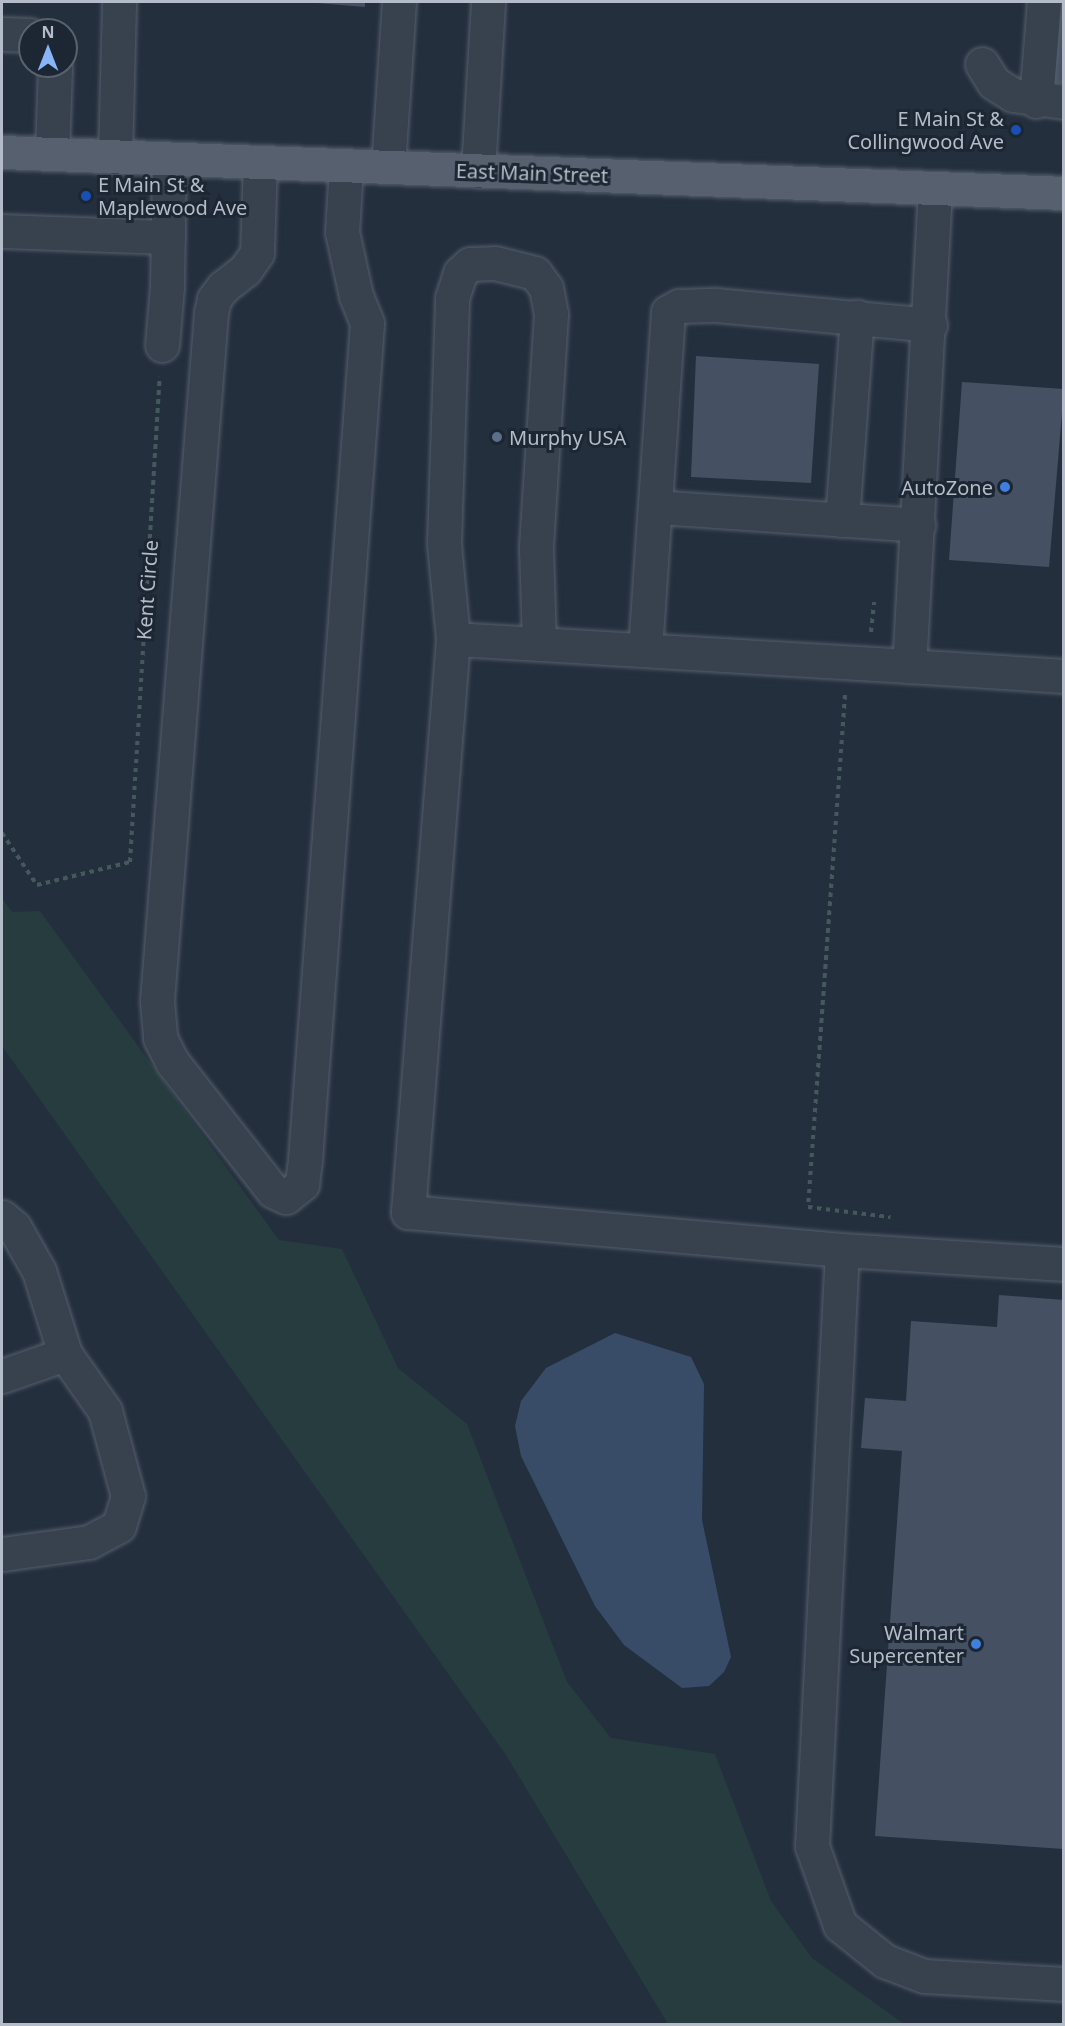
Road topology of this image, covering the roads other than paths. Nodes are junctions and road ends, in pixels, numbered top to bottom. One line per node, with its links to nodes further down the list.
1 (119, 2): 12 (lane)
2 (399, 2): 16 (lane)
3 (488, 2): 17 (lane)
4 (1044, 2): 9 (lane)
5 (2, 34): 6 (lane)
6 (18, 35)
7 (982, 64): 9 (lane)
8 (55, 78): 11 (lane)
9 (1050, 102)
10 (2, 152): 11 (main road, East Main Street)
11 (52, 154): 12 (main road, East Main Street)
12 (115, 157): 13 (main road, East Main Street)
13 (169, 159): 14 (main road, East Main Street); 21 (lane)
14 (260, 162): 15 (main road, East Main Street); 15 (lane)
15 (346, 166): 16 (main road, East Main Street)
16 (388, 167): 17 (main road, East Main Street)
17 (478, 171): 18 (main road, East Main Street)
18 (935, 189): 19 (main road, East Main Street); 23 (lane)
19 (1064, 193)
20 (2, 231): 21 (lane)
21 (168, 237): 24 (lane)
22 (857, 317): 23 (lane); 25 (lane); 26 (lane)
23 (930, 325): 27 (lane)
24 (162, 345)
25 (656, 507): 26 (lane); 30 (lane)
26 (842, 520): 27 (lane)
27 (918, 525): 31 (lane)
28 (453, 639): 29 (lane); 29 (lane); 34 (lane)
29 (539, 644): 30 (lane)
30 (645, 650): 31 (lane)
31 (909, 666): 32 (lane)
32 (1064, 676)
33 (2, 1217): 36 (lane)
34 (842, 1250): 35 (lane); 39 (lane)
35 (1064, 1264)
36 (66, 1354): 37 (lane); 38 (lane)
37 (2, 1376)
38 (2, 1554)
39 (1064, 1984)

